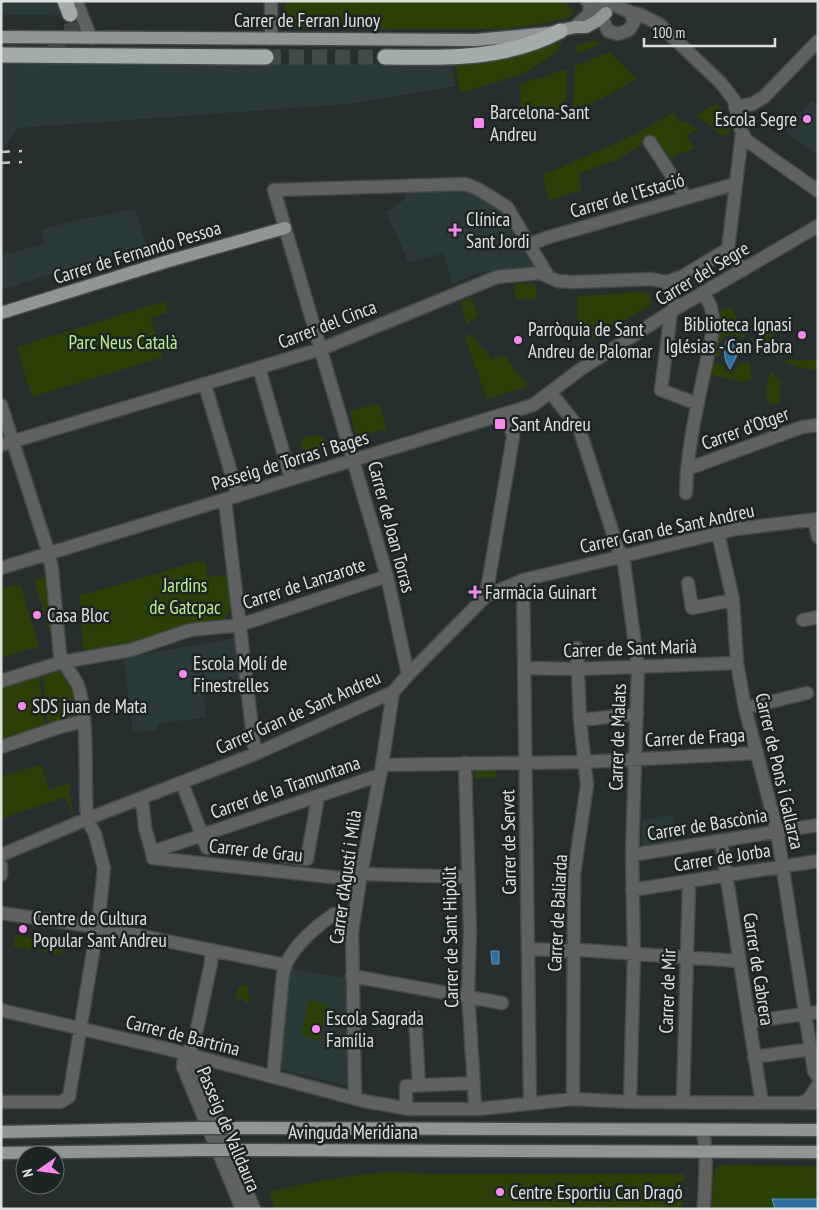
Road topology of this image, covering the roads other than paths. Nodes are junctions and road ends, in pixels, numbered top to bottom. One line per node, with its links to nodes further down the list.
1 (271, 1): 11 (street)
2 (589, 3): 5 (street); 8 (street)
3 (70, 5): 10 (street)
4 (624, 10): 5 (street); 6 (street); 7 (street)
5 (604, 14): 7 (street); 8 (main road, Carrer de Ferran Junoy)
6 (651, 20): 7 (street); 16 (street)
7 (632, 26)
8 (567, 29): 11 (main road, Carrer de Ferran Junoy); 15 (highway)
9 (1, 37): 10 (main road, Carrer de Ferran Junoy)
10 (91, 38): 11 (main road, Carrer de Ferran Junoy)
11 (272, 39)
12 (818, 41): 16 (street)
13 (1, 55): 14 (highway)
14 (266, 57)
15 (385, 57)
16 (735, 107): 17 (street)
17 (742, 134): 19 (street); 20 (street)
18 (650, 142): 21 (street)
19 (735, 184): 21 (street, Carrer de l'Estació); 25 (street)
20 (818, 191)
21 (686, 198): 24 (street, Carrer de l'Estació)
22 (818, 226): 26 (street, Carrer del Segre)
23 (285, 228): 24 (street, Carrer de Joan Torras); 31 (main road, Carrer de Fernando Pessoa); 32 (street, Carrer de Joan Torras)
24 (530, 244): 27 (street)
25 (728, 249): 26 (street); 28 (street)
26 (743, 270): 29 (street, Carrer del Segre)
27 (548, 276): 28 (street, Carrer del Cinca); 32 (street, Carrer del Cinca)
28 (667, 282): 30 (street)
29 (704, 293): 30 (street, Carrer del Segre); 37 (street)
30 (673, 311): 34 (street, Carrer del Segre); 37 (street)
31 (1, 313)
32 (321, 349): 33 (street, Carrer del Cinca); 42 (street, Carrer de Joan Torras)
33 (259, 368): 35 (street, Carrer del Cinca); 44 (street)
34 (581, 369): 36 (street, Passeig de Torras i Bages)
35 (205, 385): 41 (street, Carrer del Cinca); 46 (street)
36 (550, 393): 39 (street, Passeig de Torras i Bages); 52 (street, Carrer de Malats)
37 (698, 404): 43 (street)
38 (1, 405): 41 (street)
39 (508, 413): 42 (street, Passeig de Torras i Bages); 57 (street)
40 (818, 425): 43 (street, Carrer d'Otger)
41 (7, 443): 51 (street)
42 (354, 460): 44 (street, Passeig de Torras i Bages); 54 (street, Carrer de Joan Torras)
43 (686, 469): 45 (street)
44 (291, 480): 46 (street, Passeig de Torras i Bages)
45 (686, 494)
46 (238, 496): 47 (street, Passeig de Torras i Bages)
47 (225, 500): 51 (street, Passeig de Torras i Bages); 61 (street)
48 (816, 520): 49 (street, Carrer Gran de Sant Andreu); 50 (street)
49 (718, 533): 52 (street, Carrer Gran de Sant Andreu); 58 (street, Carrer de Pons i Gallarza)
50 (818, 537)
51 (49, 554): 53 (street, Passeig de Torras i Bages); 63 (street)
52 (623, 555): 55 (street, Carrer Gran de Sant Andreu); 65 (street, Carrer de Malats)
53 (1, 568)
54 (387, 576): 61 (street, Carrer de Lanzarote); 68 (street, Carrer de Joan Torras)
55 (523, 580): 57 (street, Carrer Gran de Sant Andreu); 66 (street, Carrer de Servet)
56 (688, 583): 58 (street)
57 (486, 596): 68 (street, Carrer Gran de Sant Andreu)
58 (733, 600): 64 (street, Carrer de Pons i Gallarza)
59 (818, 616): 60 (street)
60 (803, 620)
61 (240, 625): 63 (street, Carrer de Lanzarote); 78 (street)
62 (577, 648): 67 (street, Carrer de Baliarda)
63 (62, 662): 69 (street, Carrer de Lanzarote); 75 (street)
64 (737, 663): 65 (street, Carrer de Sant Marià); 72 (street, Carrer de Pons i Gallarza)
65 (638, 667): 67 (street, Carrer de Sant Marià); 73 (street, Carrer de Malats)
66 (524, 668): 67 (street, Carrer de Sant Marià); 80 (street, Carrer de Servet)
67 (578, 669): 74 (street, Carrer de Baliarda)
68 (408, 675): 70 (street, Carrer Gran de Sant Andreu)
69 (1, 681)
70 (393, 692): 78 (street, Carrer Gran de Sant Andreu); 83 (street, Carrer d'Agustí i Milà)
71 (813, 692): 72 (street)
72 (745, 708): 77 (street, Carrer de Pons i Gallarza)
73 (637, 714): 74 (street); 79 (street, Carrer de Malats)
74 (580, 720): 81 (street, Carrer de Baliarda)
75 (84, 721): 76 (street); 87 (street)
76 (1, 747)
77 (757, 752): 79 (street, Carrer de Fraga); 89 (street, Carrer de Pons i Gallarza)
78 (255, 754): 84 (street, Carrer Gran de Sant Andreu)
79 (636, 759): 81 (street, Carrer de Fraga); 95 (street, Carrer de Malats)
80 (526, 761): 81 (street, Carrer de Fraga); 82 (street, Carrer de la Tramuntana); 109 (street, Carrer de Servet)
81 (584, 762): 111 (street, Carrer de Baliarda)
82 (465, 763): 83 (street, Carrer de la Tramuntana); 103 (street, Carrer de Sant Hipòlit)
83 (381, 770): 85 (street, Carrer de la Tramuntana); 102 (street, Carrer d'Agustí i Milà)
84 (182, 783): 86 (street, Carrer Gran de Sant Andreu); 90 (street, Carrer de la Tramuntana)
85 (318, 796): 90 (street, Carrer de la Tramuntana); 96 (street)
86 (142, 798): 87 (street, Carrer Gran de Sant Andreu); 93 (street)
87 (87, 819): 94 (street, Carrer Gran de Sant Andreu); 108 (street)
88 (818, 825): 89 (street, Carrer de Bascònia)
89 (777, 832): 91 (street, Carrer de Bascònia); 99 (street, Carrer de Pons i Gallarza)
90 (202, 835): 92 (street, Carrer de la Tramuntana); 93 (street, Carrer de Grau)
91 (721, 841): 95 (street, Carrer de Bascònia); 101 (street, Carrer de Cabrera)
92 (207, 848)
93 (152, 852): 102 (street, Carrer de Grau)
94 (1, 855)
95 (632, 855): 105 (street, Carrer de Malats)
96 (283, 856)
97 (818, 861): 99 (street, Carrer de Jorba)
98 (1, 866): 100 (street)
99 (783, 866): 101 (street, Carrer de Jorba); 120 (street, Carrer de Pons i Gallarza)
100 (1, 875)
101 (726, 876): 104 (street, Carrer de Jorba); 114 (street, Carrer de Cabrera)
102 (360, 877): 103 (street, Carrer de Grau); 116 (street, Carrer d'Agustí i Milà)
103 (468, 877): 117 (street, Carrer de Sant Hipòlit)
104 (689, 881): 105 (street, Carrer de Jorba); 113 (street, Carrer de Mir)
105 (632, 890): 112 (street, Carrer de Malats)
106 (1, 912): 108 (street)
107 (334, 914): 115 (street)
108 (97, 927): 110 (street); 123 (street)
109 (528, 949): 111 (street); 139 (street, Carrer de Servet)
110 (211, 951): 115 (street); 125 (street)
111 (573, 952): 112 (street); 133 (street, Carrer de Baliarda)
112 (634, 954): 113 (street); 135 (street, Carrer de Malats)
113 (687, 958): 114 (street); 136 (street, Carrer de Mir)
114 (739, 962): 122 (street, Carrer de Cabrera)
115 (285, 965): 127 (street)
116 (352, 976): 117 (street); 132 (street, Carrer d'Agustí i Milà)
117 (469, 996): 118 (street); 129 (street, Carrer de Sant Hipòlit)
118 (502, 1003)
119 (1, 1010): 123 (street, Carrer de Bartrina)
120 (812, 1013): 122 (street); 124 (street, Carrer de Pons i Gallarza)
121 (415, 1016): 130 (street)
122 (749, 1022): 126 (street, Carrer de Cabrera)
123 (81, 1030): 125 (street, Carrer de Bartrina); 134 (street)
124 (810, 1049): 126 (street); 128 (street, Carrer de Pons i Gallarza)
125 (187, 1054): 127 (street, Carrer de Bartrina); 149 (street, Passeig de Valldaura); 150 (street, Passeig de Valldaura)
126 (754, 1057): 137 (street, Carrer de Cabrera)
127 (273, 1077): 132 (street, Carrer de Bartrina)
128 (818, 1077)
129 (474, 1083): 130 (street); 142 (street, Carrer de Sant Hipòlit)
130 (419, 1085): 141 (street)
131 (818, 1085): 138 (street)
132 (355, 1098): 141 (street, Avinguda Meridiana)
133 (573, 1099): 135 (street, Avinguda Meridiana); 139 (street, Avinguda Meridiana)
134 (1, 1102)
135 (630, 1102): 136 (street, Avinguda Meridiana)
136 (683, 1102): 137 (street, Avinguda Meridiana)
137 (758, 1102): 138 (street, Avinguda Meridiana)
138 (803, 1102): 140 (street, Avinguda Meridiana)
139 (530, 1103): 142 (street, Avinguda Meridiana)
140 (818, 1103)
141 (403, 1108): 142 (street, Avinguda Meridiana)
142 (478, 1109)
143 (702, 1130): 144 (main road, Avinguda Meridiana); 145 (main road, Avinguda Meridiana, bridge); 146 (street)
144 (818, 1130)
145 (1, 1132)
146 (705, 1151): 147 (main road, Avinguda Meridiana); 148 (main road, Avinguda Meridiana, bridge); 151 (street)
147 (818, 1152)
148 (1, 1153)
149 (242, 1209)
150 (254, 1209)
151 (704, 1209)

